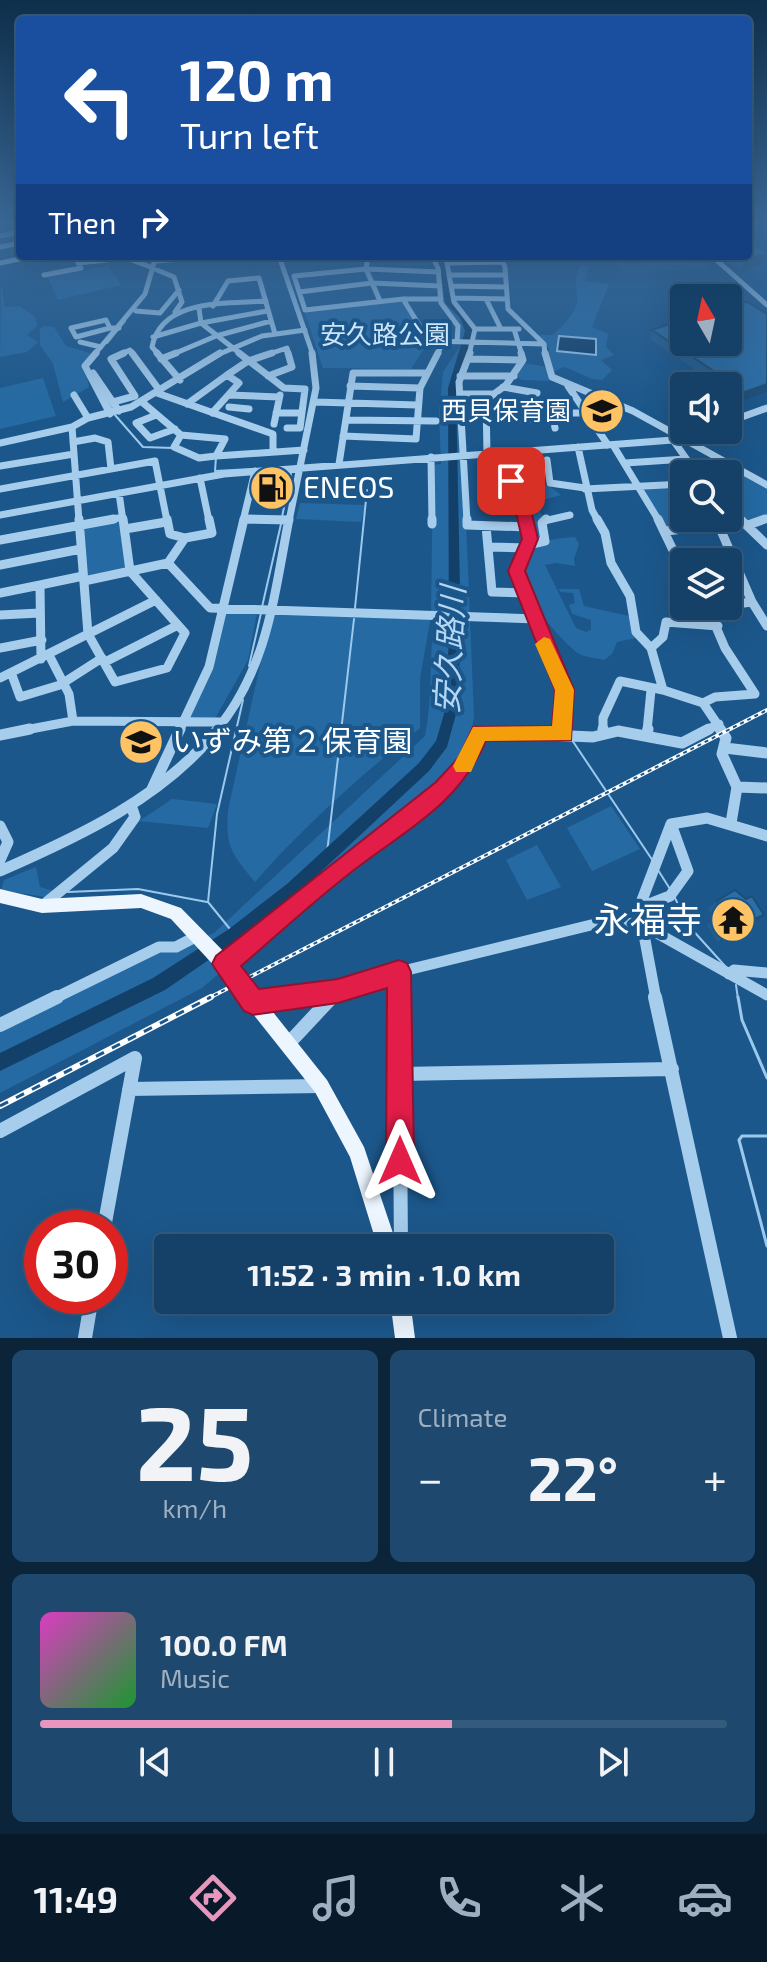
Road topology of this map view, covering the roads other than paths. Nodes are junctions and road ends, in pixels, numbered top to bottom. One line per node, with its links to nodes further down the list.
1 (148, 285): 25 (street)
2 (177, 285): 16 (street)
3 (225, 285): 27 (street)
4 (261, 285): 23 (street)
5 (289, 285): 40 (street)
6 (297, 285): 17 (street)
7 (351, 285): 15 (street)
8 (373, 285): 24 (street)
9 (427, 285): 11 (street)
10 (745, 285): 26 (street)
11 (440, 286): 20 (street)
12 (451, 286): 13 (street); 18 (street)
13 (473, 286): 14 (street)
14 (506, 287): 22 (street)
15 (321, 289): 17 (street); 28 (street)
16 (179, 290): 30 (street); 32 (street)
17 (299, 292): 28 (street)
18 (454, 298): 21 (street); 36 (street)
19 (403, 299): 20 (street); 24 (street); 45 (street)
20 (440, 299): 46 (street)
21 (486, 299): 22 (street); 37 (street)
22 (507, 299): 39 (street)
23 (266, 301): 27 (street); 31 (street)
24 (380, 301): 28 (street)
25 (141, 302): 30 (street); 35 (street)
26 (767, 305)
27 (213, 306): 29 (street)
28 (329, 307)
29 (199, 308): 32 (street); 34 (street)
30 (136, 311): 51 (street)
31 (267, 311): 33 (street); 34 (street)
32 (175, 312): 44 (street)
33 (271, 321): 42 (street); 43 (street)
34 (201, 323): 43 (street); 44 (street)
35 (114, 328): 41 (street); 41 (street); 51 (street)
36 (475, 329): 37 (street); 47 (street)
37 (501, 329): 38 (street)
38 (514, 329): 39 (street); 48 (street)
39 (527, 329): 49 (street)
40 (305, 330): 42 (street); 77 (street)
41 (89, 334): 51 (street)
42 (275, 334): 50 (street)
43 (216, 336): 50 (street); 52 (street)
44 (153, 337): 52 (street)
45 (443, 342): 46 (street); 56 (street)
46 (460, 342): 47 (street)
47 (474, 343): 48 (street); 53 (street)
48 (516, 344): 49 (street); 54 (street)
49 (544, 344): 63 (street)
50 (230, 347): 55 (street); 61 (street)
51 (99, 350): 75 (street); 88 (street)
52 (161, 359): 61 (street)
53 (469, 359): 54 (street); 59 (street)
54 (523, 360): 60 (street)
55 (248, 361): 57 (street); 58 (street); 58 (street)
56 (426, 373): 62 (street); 66 (street)
57 (227, 375): 72 (street); 79 (street)
58 (268, 376): 65 (street)
59 (460, 376): 60 (street); 69 (street)
60 (514, 376): 64 (street)
61 (180, 380): 67 (street)
62 (350, 386): 66 (street); 78 (street)
63 (568, 386): 87 (street); 100 (street)
64 (503, 387): 68 (street); 70 (street)
65 (284, 388): 74 (street); 86 (street)
66 (420, 388): 80 (street)
67 (158, 392): 75 (street); 76 (street); 79 (street)
68 (537, 393)
69 (460, 394): 70 (street); 116 (street)
70 (492, 394): 115 (street)
71 (74, 395): 91 (street)
72 (229, 395): 73 (street); 84 (street)
73 (253, 396): 74 (street); 81 (street)
74 (279, 397): 85 (street)
75 (113, 402): 83 (street)
76 (142, 402): 83 (street); 89 (street)
77 (314, 402): 78 (street); 111 (street)
78 (348, 403): 80 (street); 92 (street)
79 (187, 404): 84 (street)
80 (418, 405): 93 (street)
81 (229, 407)
82 (767, 408): 90 (street)
83 (119, 411): 88 (street)
84 (212, 413): 95 (street)
85 (276, 413): 86 (street); 96 (street)
86 (302, 413): 98 (street)
87 (586, 413): 99 (street); 109 (street)
88 (110, 414): 91 (street)
89 (156, 415): 101 (street); 101 (street)
90 (742, 417)
91 (88, 418): 97 (street)
92 (346, 420): 93 (street); 102 (street)
93 (417, 421): 94 (street); 102 (street)
94 (436, 421)
95 (237, 422): 103 (street); 112 (street)
96 (274, 424)
97 (72, 427): 105 (street); 106 (street)
98 (287, 428)
99 (555, 428)
100 (670, 431)
101 (178, 432): 103 (street); 117 (street)
102 (343, 436): 122 (street)
103 (225, 439): 117 (street)
104 (670, 440): 109 (street)
105 (73, 442): 114 (street); 125 (street)
106 (0, 443)
107 (676, 444): 119 (street)
108 (694, 444): 131 (street)
109 (611, 445): 110 (street); 121 (street)
110 (578, 447): 113 (street); 133 (street)
111 (304, 450): 112 (street); 124 (street)
112 (273, 452): 117 (street)
113 (498, 453): 115 (street); 149 (street)
114 (74, 454): 123 (street); 127 (street)
115 (487, 454): 116 (street)
116 (464, 455): 118 (street); 148 (street)
117 (216, 456)
118 (431, 457): 122 (street); 145 (street)
119 (686, 459): 121 (street)
120 (547, 460): 133 (street)
121 (625, 463): 132 (street)
122 (339, 464): 124 (street)
123 (0, 466)
124 (301, 467): 126 (street); 142 (street)
125 (111, 469): 127 (street); 129 (street)
126 (255, 471): 128 (street); 141 (street)
127 (75, 475): 134 (street); 136 (street)
128 (200, 478): 129 (street); 154 (street)
129 (160, 485): 135 (street); 144 (street)
130 (670, 485): 132 (street)
131 (767, 485)
132 (642, 487): 133 (street); 152 (street)
133 (585, 488): 183 (street)
134 (0, 489)
135 (119, 493): 136 (street); 139 (street)
136 (78, 500): 137 (street); 147 (street)
137 (0, 515)
138 (570, 515): 157 (street)
139 (123, 517): 147 (street); 150 (street)
140 (767, 518): 146 (street)
141 (246, 519): 142 (street); 171 (street)
142 (289, 520): 172 (street)
143 (742, 520): 146 (street)
144 (166, 522): 150 (street); 154 (street)
145 (432, 524)
146 (748, 525): 156 (street)
147 (78, 526): 155 (street); 160 (street)
148 (486, 526): 149 (street); 158 (street)
149 (527, 527): 157 (street)
150 (125, 529): 163 (street)
151 (670, 530): 152 (street)
152 (666, 531): 159 (street)
153 (722, 532): 169 (street)
154 (185, 538): 161 (street)
155 (0, 540)
156 (767, 545)
157 (528, 546): 158 (street); 167 (street)
158 (488, 547): 167 (street)
159 (673, 548)
160 (81, 549): 162 (street); 164 (street)
161 (168, 563): 163 (street); 171 (street)
162 (0, 565)
163 (130, 571): 164 (street); 168 (street)
164 (84, 578): 165 (street); 180 (street)
165 (40, 585): 166 (street); 173 (street)
166 (0, 593)
167 (526, 593): 175 (street)
168 (156, 600): 177 (street); 180 (street)
169 (752, 602): 170 (street); 179 (street)
170 (742, 603)
171 (221, 609): 172 (street); 192 (street)
172 (272, 611): 175 (street); 194 (street)
173 (40, 613): 174 (street); 181 (street)
174 (0, 615)
175 (537, 619): 198 (street)
176 (715, 620): 178 (street)
177 (178, 625): 185 (street); 185 (street)
178 (718, 626): 183 (street); 191 (street)
179 (767, 626)
180 (88, 634): 184 (street); 185 (street)
181 (42, 640): 182 (street); 184 (street)
182 (0, 648)
183 (651, 648): 190 (street)
184 (45, 657): 186 (street); 188 (street)
185 (104, 660): 188 (street)
186 (12, 675): 187 (street); 188 (street)
187 (0, 678)
188 (65, 682): 193 (street)
189 (651, 690): 190 (street); 196 (street); 199 (street)
190 (663, 690): 191 (street)
191 (703, 703): 195 (street)
192 (182, 720): 193 (street); 194 (street); 204 (street)
193 (73, 721): 197 (street)
194 (222, 722): 204 (street)
195 (719, 724): 199 (street); 200 (street)
196 (603, 733): 198 (street); 199 (street)
197 (0, 735)
198 (565, 735): 217 (street)
199 (647, 735)
200 (725, 748): 201 (street); 202 (street)
201 (767, 753)
202 (737, 787): 203 (street); 206 (street)
203 (767, 788)
204 (151, 791): 205 (street)
205 (131, 805): 211 (street); 213 (street)
206 (731, 823): 207 (street); 209 (street)
207 (671, 824): 214 (street); 214 (street)
208 (0, 826): 210 (street)
209 (767, 836)
210 (0, 860)
211 (0, 871)
212 (0, 896): 213 (main road)
213 (42, 906): 216 (main road)
214 (639, 908): 215 (street)
215 (639, 923): 218 (street); 220 (street); 226 (street)
216 (200, 936): 217 (main road); 224 (street)
217 (224, 964): 223 (main road)
218 (399, 972): 221 (street); 227 (street)
219 (767, 973): 220 (street)
220 (729, 974): 222 (street)
221 (338, 991): 223 (street); 225 (street)
222 (767, 995)
223 (253, 1002): 225 (main road)
224 (0, 1025)
225 (289, 1043): 228 (main road)
226 (672, 1069): 227 (street); 238 (street)
227 (400, 1074): 233 (street)
228 (321, 1086): 229 (street); 232 (main road)
229 (129, 1089): 230 (street); 231 (street)
230 (0, 1131)
231 (107, 1210)
232 (384, 1234)
233 (401, 1234)
234 (89, 1314): 236 (street)
235 (402, 1314): 237 (main road)
236 (85, 1338)
237 (405, 1338)
238 (730, 1338)

